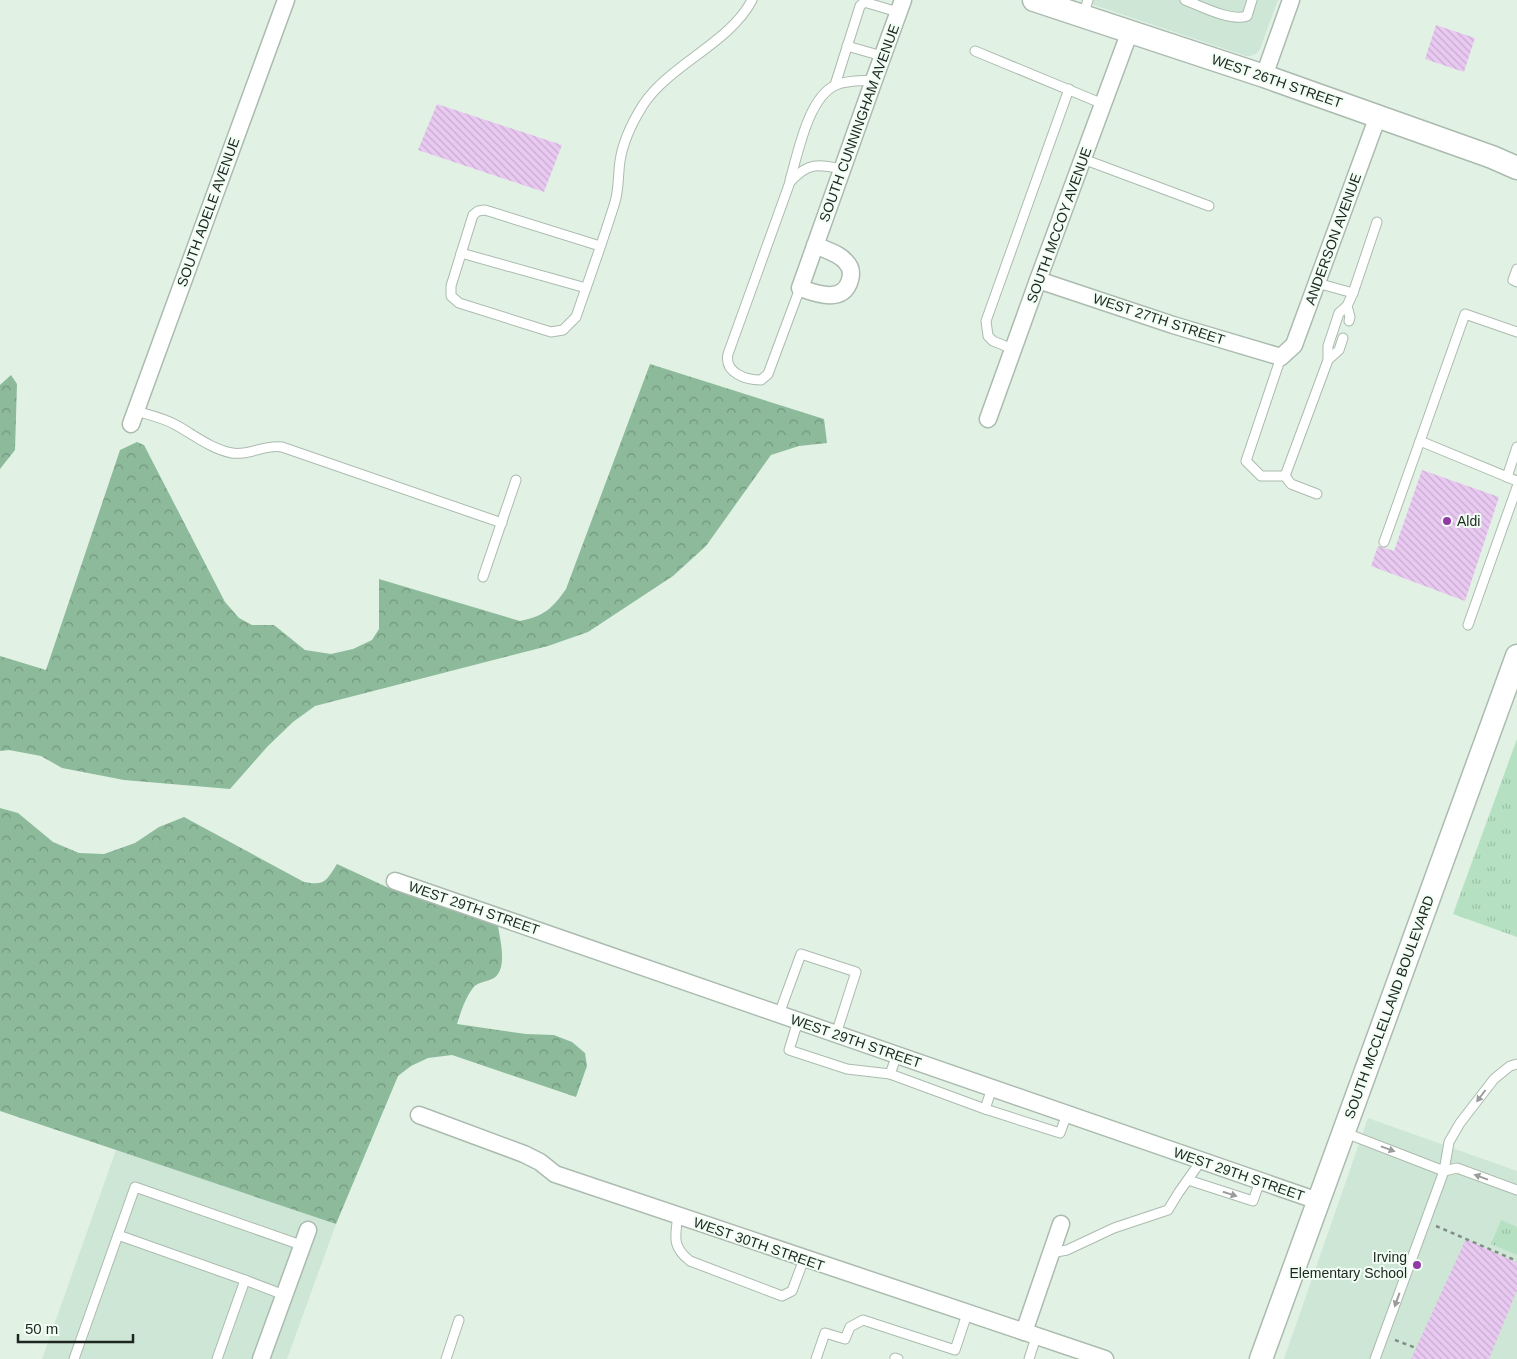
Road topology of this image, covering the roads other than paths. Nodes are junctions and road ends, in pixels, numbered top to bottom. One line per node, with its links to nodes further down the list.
1 (286, 0): 42 (street, SOUTH ADELE AVENUE)
2 (752, 0): 25 (lane)
3 (1034, 0): 8 (main road, WEST 26TH STREET)
4 (1185, 0): 5 (lane)
5 (1252, 0)
6 (1292, 0): 13 (street)
7 (901, 6): 10 (lane); 12 (street, SOUTH CUNNINGHAM AVENUE)
8 (1085, 8): 9 (main road, WEST 26TH STREET)
9 (1130, 31): 13 (main road, WEST 26TH STREET); 17 (street, SOUTH MCCOY AVENUE)
10 (847, 46): 12 (lane); 15 (lane)
11 (975, 51): 16 (lane)
12 (882, 56): 14 (street, SOUTH CUNNINGHAM AVENUE)
13 (1264, 76): 18 (main road, WEST 26TH STREET)
14 (874, 80): 15 (lane); 21 (street, SOUTH CUNNINGHAM AVENUE)
15 (835, 85): 22 (lane)
16 (1069, 89): 17 (lane); 39 (lane)
17 (1103, 104): 19 (street, SOUTH MCCOY AVENUE)
18 (1378, 116): 20 (main road, WEST 26TH STREET); 31 (street, ANDERSON AVENUE)
19 (1083, 160): 23 (lane); 29 (street, SOUTH MCCOY AVENUE)
20 (1517, 168)
21 (842, 169): 22 (lane); 26 (street, SOUTH CUNNINGHAM AVENUE)
22 (790, 182): 33 (lane)
23 (1209, 206)
24 (1377, 222): 34 (lane)
25 (600, 246): 27 (lane); 32 (lane)
26 (815, 246): 33 (street, SOUTH CUNNINGHAM AVENUE); 33 (street)
27 (461, 253): 32 (lane); 32 (lane)
28 (1517, 269): 30 (lane)
29 (1038, 280): 39 (street, SOUTH MCCOY AVENUE); 40 (street, WEST 27TH STREET)
30 (1517, 282)
31 (1317, 283): 34 (lane); 40 (street, ANDERSON AVENUE)
32 (586, 288)
33 (800, 288)
34 (1353, 293): 35 (lane)
35 (1347, 306): 36 (lane); 41 (lane)
36 (1349, 321)
37 (1517, 332): 44 (lane)
38 (1343, 338): 41 (lane)
39 (1013, 349): 43 (street, SOUTH MCCOY AVENUE)
40 (1281, 357): 46 (lane)
41 (1328, 360): 46 (lane)
42 (134, 418): 52 (lane)
43 (988, 419)
44 (1420, 441): 47 (lane); 53 (lane)
45 (1517, 447): 47 (lane)
46 (1285, 476): 51 (lane)
47 (1506, 477): 49 (lane)
48 (516, 480): 52 (lane)
49 (1517, 481)
50 (1517, 487): 55 (lane)
51 (1317, 494)
52 (502, 523): 54 (lane)
53 (1384, 542)
54 (483, 578)
55 (1468, 625)
56 (1517, 656): 68 (main road, SOUTH MCCLELLAND BOULEVARD)
57 (394, 881): 58 (street, WEST 29TH STREET)
58 (779, 1014): 59 (street, WEST 29TH STREET); 60 (lane)
59 (798, 1021): 60 (street, WEST 29TH STREET); 63 (lane)
60 (836, 1034): 61 (street, WEST 29TH STREET)
61 (897, 1055): 63 (lane); 64 (street, WEST 29TH STREET)
62 (1517, 1064): 70 (lane, one-way to 70)
63 (890, 1074): 65 (lane)
64 (992, 1088): 65 (lane); 66 (street, WEST 29TH STREET)
65 (985, 1109): 66 (lane)
66 (1067, 1114): 69 (street, WEST 29TH STREET)
67 (419, 1115): 75 (street, WEST 30TH STREET)
68 (1343, 1132): 70 (lane, one-way to 70); 74 (main road, SOUTH MCCLELLAND BOULEVARD)
69 (1201, 1161): 71 (lane); 72 (street, WEST 29TH STREET)
70 (1444, 1171): 73 (lane, one-way to 70); 96 (lane, one-way to 96)
71 (1188, 1180): 72 (lane, one-way to 72); 80 (lane)
72 (1260, 1181): 74 (street, WEST 29TH STREET)
73 (1517, 1190)
74 (1318, 1201): 95 (main road, SOUTH MCCLELLAND BOULEVARD)
75 (678, 1216): 81 (street, WEST 30TH STREET); 81 (lane)
76 (1061, 1224): 80 (street)
77 (308, 1230): 79 (street)
78 (118, 1235): 79 (lane); 82 (lane); 88 (lane)
79 (301, 1245): 83 (street)
80 (1051, 1254): 86 (street)
81 (804, 1259): 84 (street, WEST 30TH STREET)
82 (244, 1280): 83 (lane); 89 (lane)
83 (284, 1294): 90 (street)
84 (967, 1314): 86 (street, WEST 30TH STREET); 87 (lane)
85 (459, 1320): 91 (lane)
86 (1030, 1335): 93 (lane); 94 (street, WEST 30TH STREET)
87 (954, 1355): 92 (lane)
88 (74, 1359)
89 (216, 1359)
90 (261, 1359)
91 (446, 1359)
92 (816, 1359)
93 (1029, 1359)
94 (1105, 1359)
95 (1261, 1359)
96 (1375, 1359)

